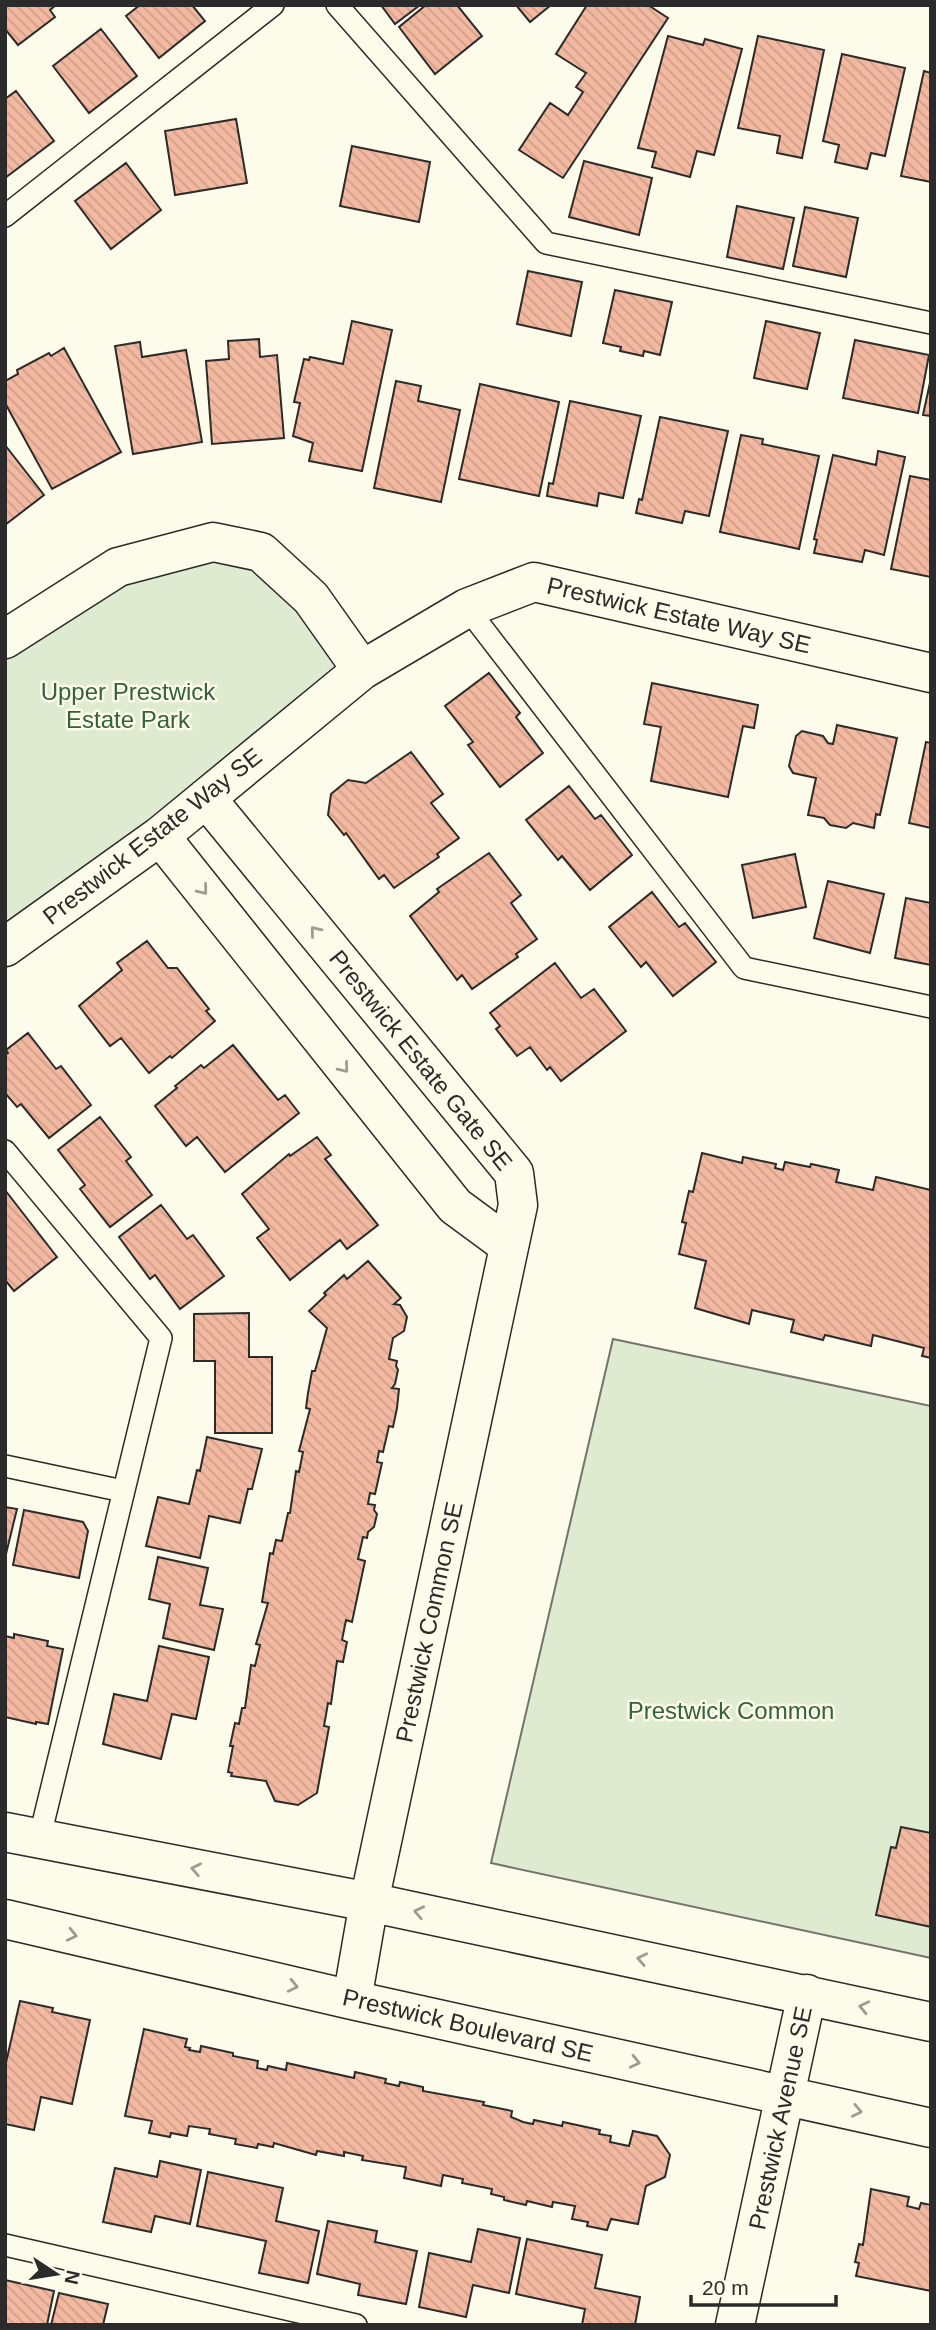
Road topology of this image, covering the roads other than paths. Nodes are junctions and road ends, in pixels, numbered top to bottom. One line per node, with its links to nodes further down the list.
1 (273, 5): 3 (lane)
2 (337, 5): 4 (lane)
3 (5, 216)
4 (931, 323)
5 (467, 608): 7 (street, Prestwick Estate Way SE); 8 (street, Prestwick Estate Way SE); 12 (lane)
6 (5, 639): 7 (street)
7 (362, 670): 9 (street, Prestwick Estate Way SE)
8 (931, 673)
9 (206, 798): 10 (street, Prestwick Estate Way SE); 14 (street, Prestwick Estate Gate SE, one-way to 9)
10 (160, 836): 11 (street, Prestwick Estate Way SE); 14 (street, one-way to 14)
11 (5, 947)
12 (931, 1007)
13 (5, 1151): 16 (lane)
14 (508, 1245): 18 (street, Prestwick Common SE)
15 (5, 1466): 16 (lane)
16 (123, 1491): 17 (lane)
17 (22, 1836): 18 (street, one-way to 17)
18 (369, 1902): 20 (street, one-way to 18); 21 (street, Prestwick Common SE)
19 (5, 1919): 21 (street, Prestwick Boulevard SE, one-way to 21)
20 (807, 1994): 22 (street, one-way to 20); 23 (street, Prestwick Avenue SE)
21 (352, 2000): 23 (street, Prestwick Boulevard SE, one-way to 23)
22 (931, 2022)
23 (785, 2096): 24 (street, Prestwick Boulevard SE, one-way to 24); 27 (street, Prestwick Avenue SE)
24 (931, 2127)
25 (5, 2245): 26 (lane)
26 (356, 2325)
27 (735, 2325)

